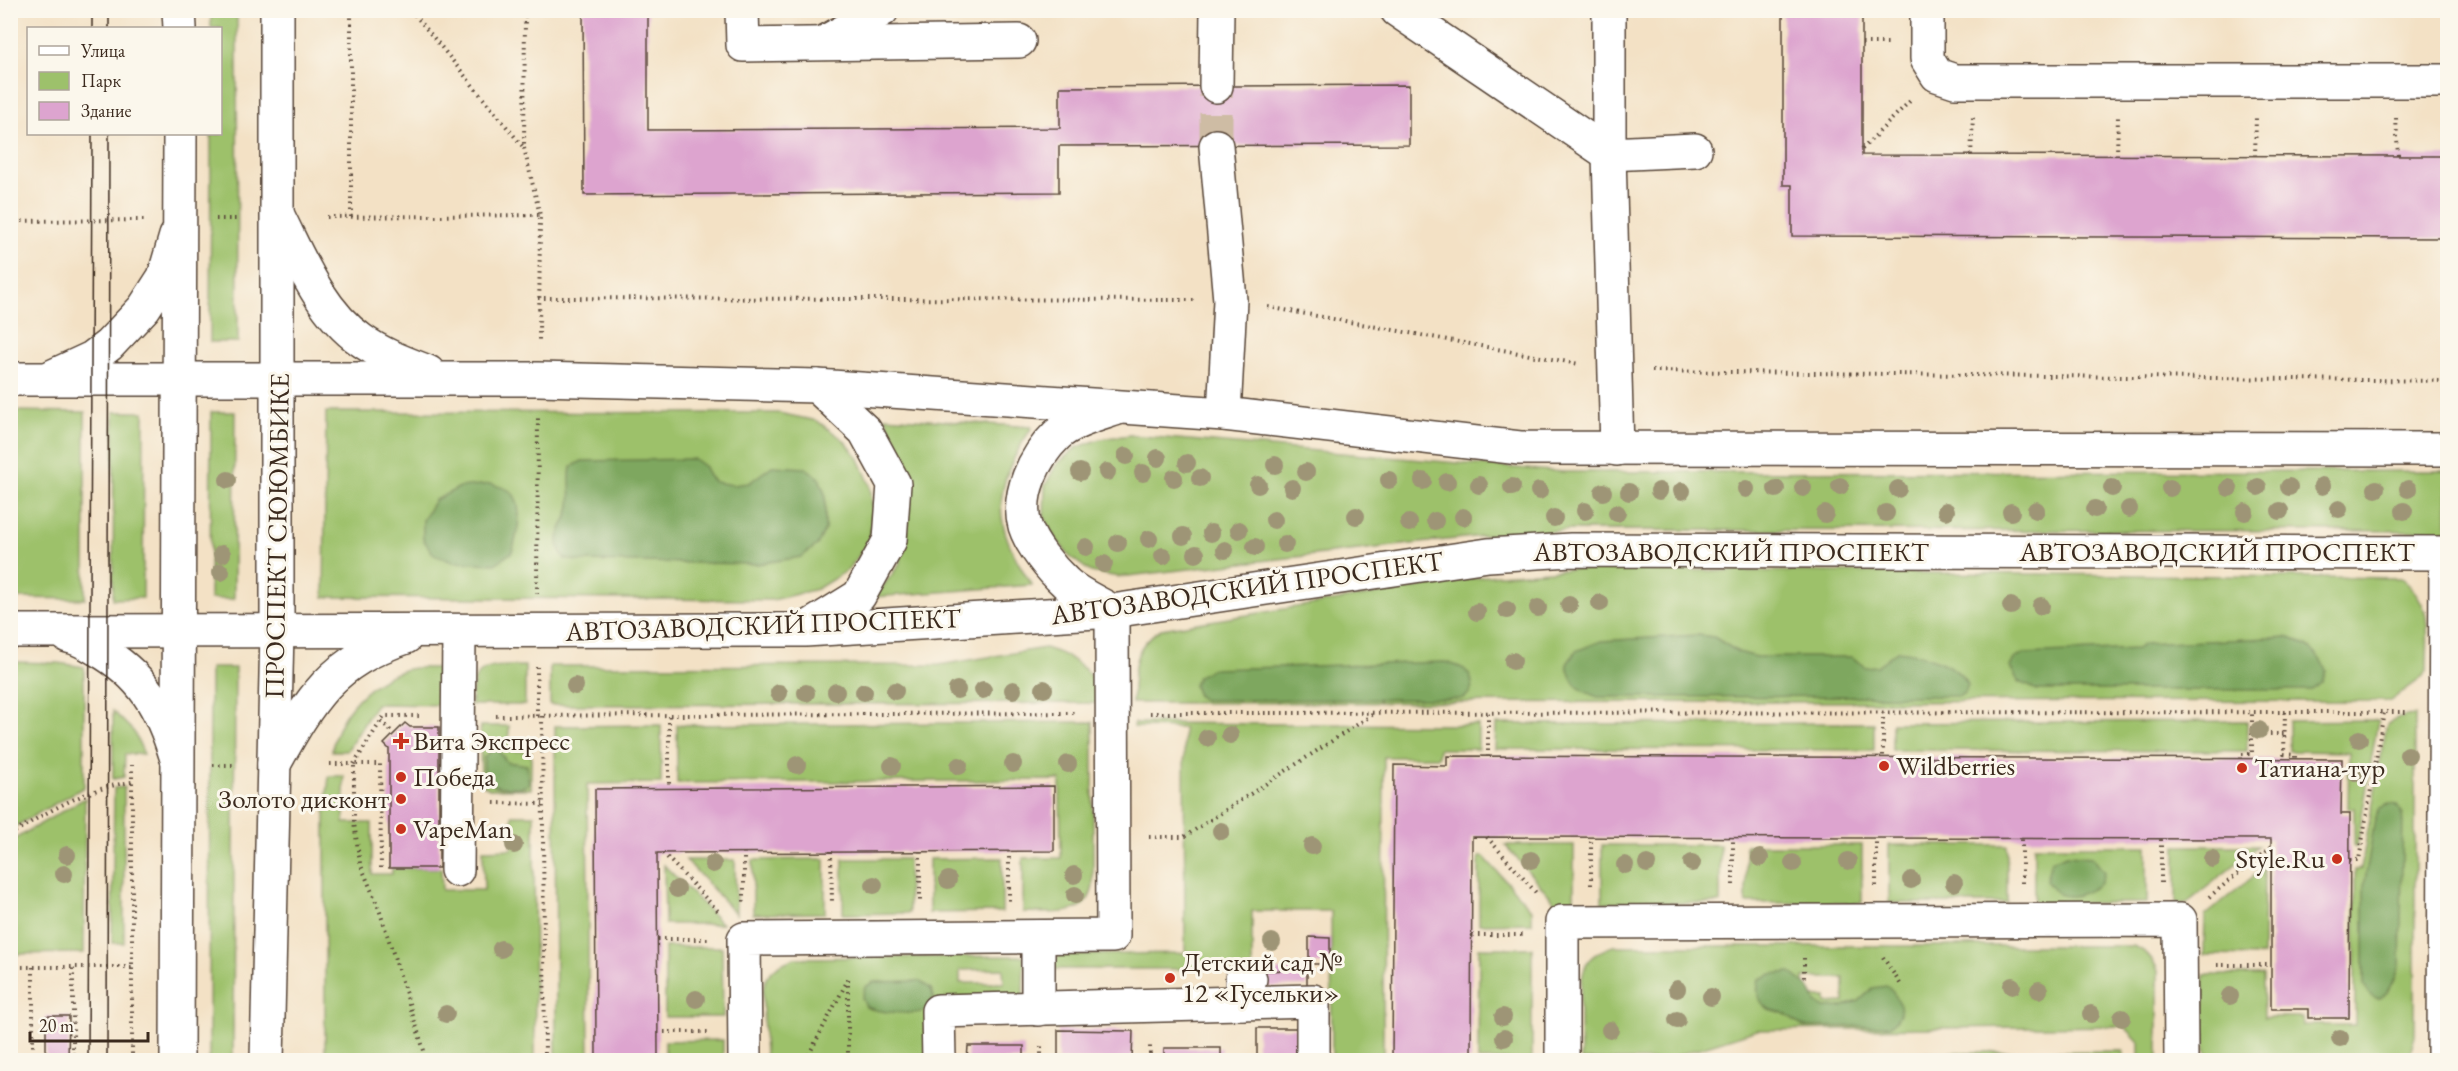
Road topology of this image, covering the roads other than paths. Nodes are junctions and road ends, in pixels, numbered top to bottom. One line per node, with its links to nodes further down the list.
1 (179, 10): 9 (street)
2 (277, 10): 18 (street, ПРОСПЕКТ СЮЮМБИКЕ)
3 (742, 10): 11 (street)
4 (882, 10): 11 (street)
5 (1217, 10): 13 (street)
6 (1397, 10): 17 (street)
7 (1609, 10): 17 (street)
8 (1927, 10): 12 (street)
9 (180, 27)
10 (1019, 41): 11 (street)
11 (823, 44)
12 (2448, 81)
13 (1216, 86)
14 (180, 135): 19 (street)
15 (1216, 146): 27 (street)
16 (1695, 150): 17 (street)
17 (1609, 154): 28 (street)
18 (279, 218): 23 (street, ПРОСПЕКТ СЮЮМБИКЕ); 24 (street)
19 (195, 219): 21 (street); 22 (street)
20 (10, 379): 21 (street)
21 (46, 379): 22 (street)
22 (179, 379): 23 (street); 35 (street)
23 (278, 379): 24 (street); 34 (street, ПРОСПЕКТ СЮЮМБИКЕ)
24 (450, 379): 25 (street)
25 (817, 386): 26 (street); 32 (street)
26 (1125, 406): 27 (street); 31 (street)
27 (1224, 414): 28 (street)
28 (1617, 449): 29 (street)
29 (2448, 449)
30 (2447, 553): 31 (street, АВТОЗАВОДСКИЙ ПРОСПЕКТ); 50 (street)
31 (1112, 611): 32 (street, АВТОЗАВОДСКИЙ ПРОСПЕКТ); 41 (street)
32 (805, 630): 37 (street, АВТОЗАВОДСКИЙ ПРОСПЕКТ)
33 (26, 631): 35 (street, АВТОЗАВОДСКИЙ ПРОСПЕКТ); 39 (street)
34 (278, 631): 35 (street, АВТОЗАВОДСКИЙ ПРОСПЕКТ); 36 (street, АВТОЗАВОДСКИЙ ПРОСПЕКТ); 38 (street, ПРОСПЕКТ СЮЮМБИКЕ)
35 (178, 632): 39 (street)
36 (423, 632): 37 (street, АВТОЗАВОДСКИЙ ПРОСПЕКТ); 38 (street)
37 (459, 632): 40 (street)
38 (274, 764): 45 (street, ПРОСПЕКТ СЮЮМБИКЕ)
39 (194, 765): 44 (street)
40 (457, 870)
41 (1024, 937): 42 (street); 43 (street)
42 (1038, 1009): 46 (street); 47 (street)
43 (745, 1046)
44 (177, 1060)
45 (267, 1060)
46 (939, 1060)
47 (1313, 1060)
48 (1562, 1060): 49 (street)
49 (2181, 1060)
50 (2444, 1060)

